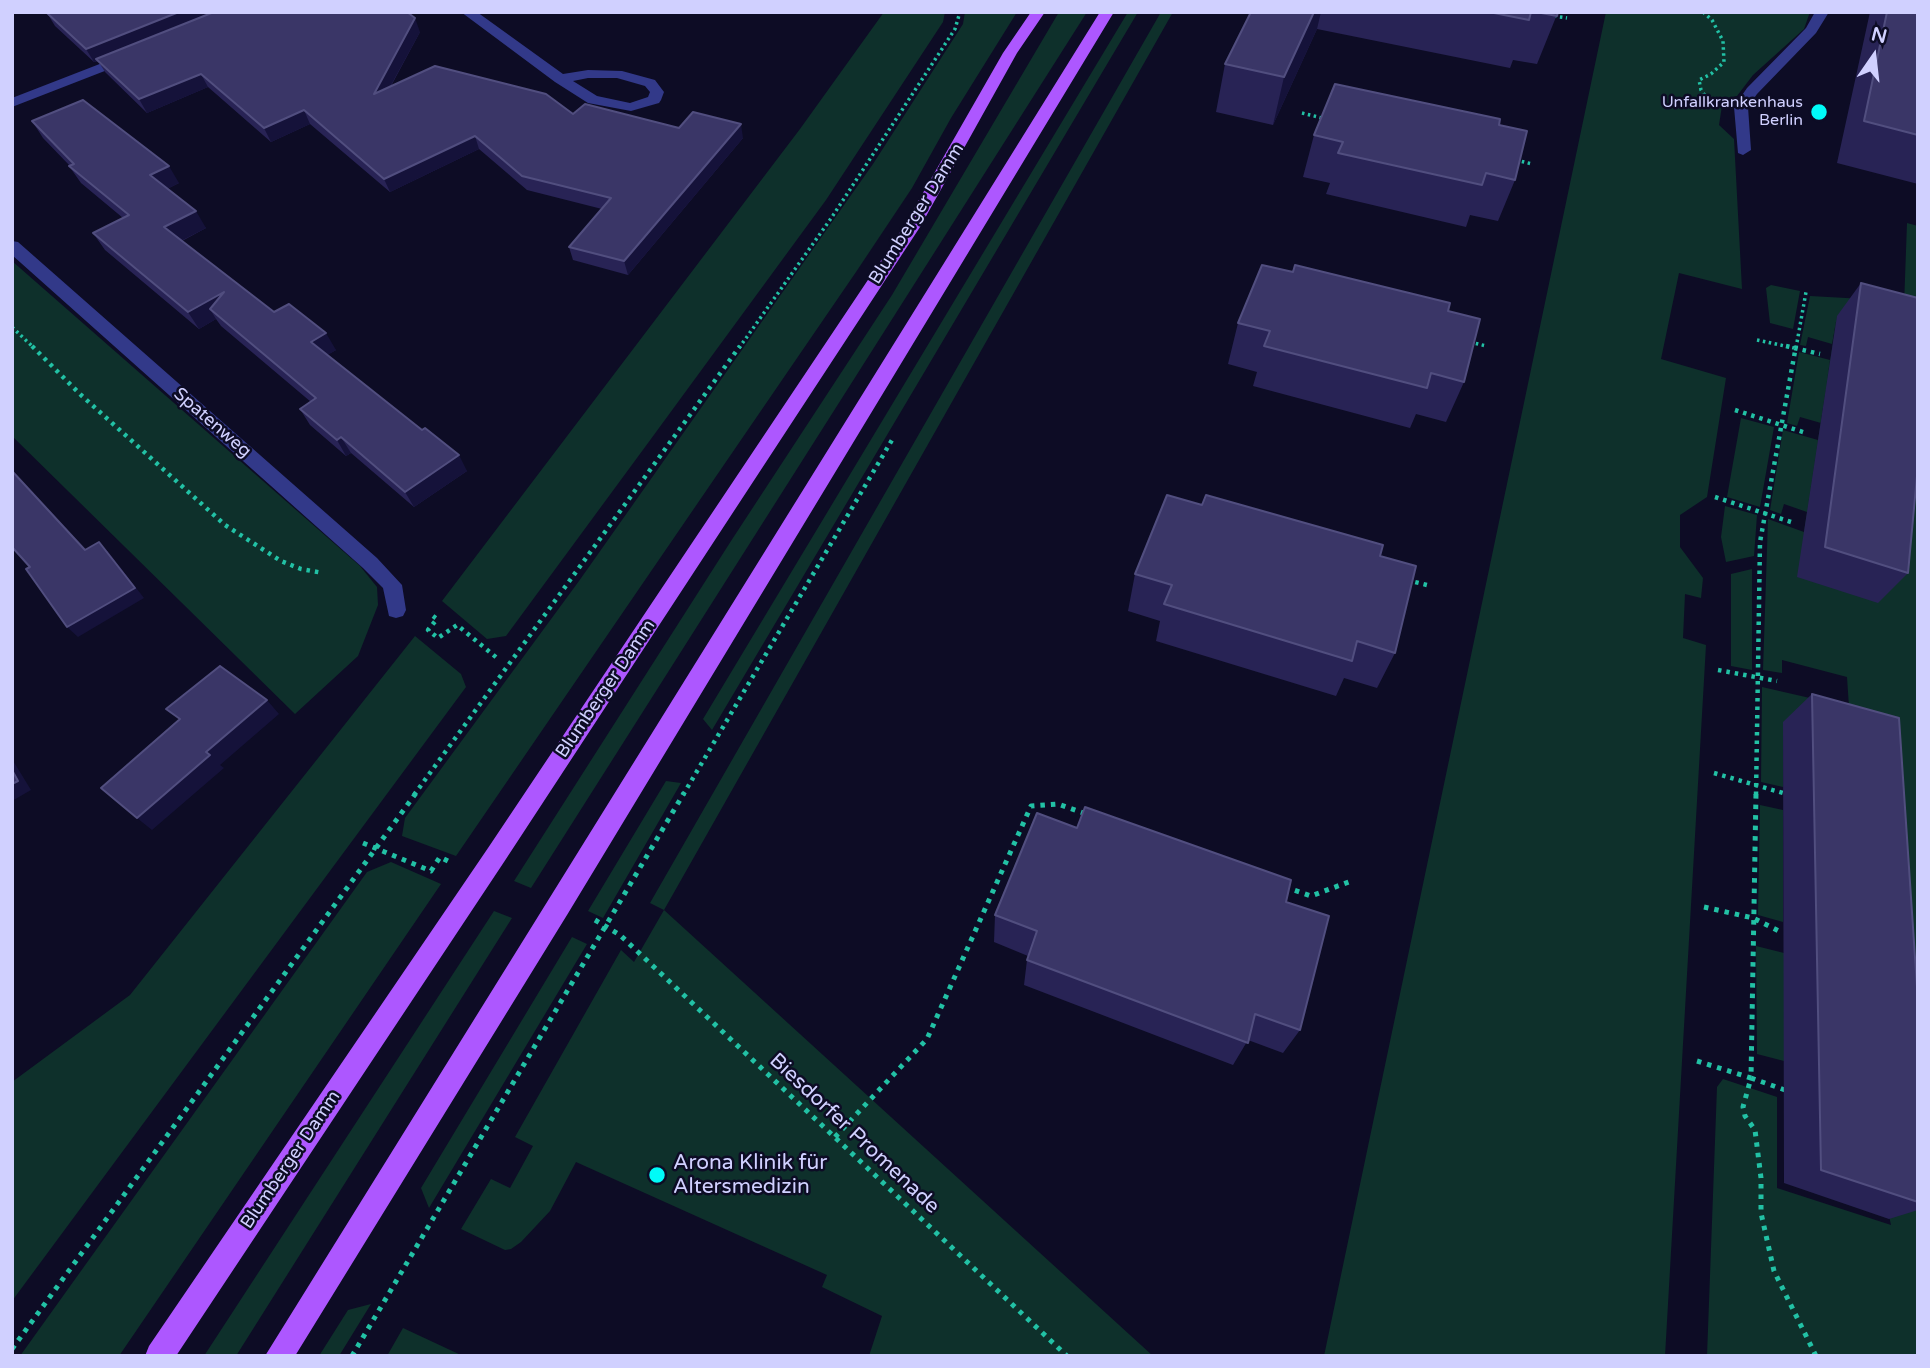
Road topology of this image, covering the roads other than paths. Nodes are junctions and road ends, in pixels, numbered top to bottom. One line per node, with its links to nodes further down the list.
1 (468, 12): 6 (street)
2 (1038, 12): 11 (main road, Blumberger Damm)
3 (1107, 12): 12 (main road)
4 (1822, 12): 8 (street)
5 (140, 52): 7 (street)
6 (560, 79): 6 (street)
7 (12, 103)
8 (1744, 150)
9 (12, 246): 10 (street, Spatenweg)
10 (396, 610)
11 (159, 1356)
12 (279, 1356)

